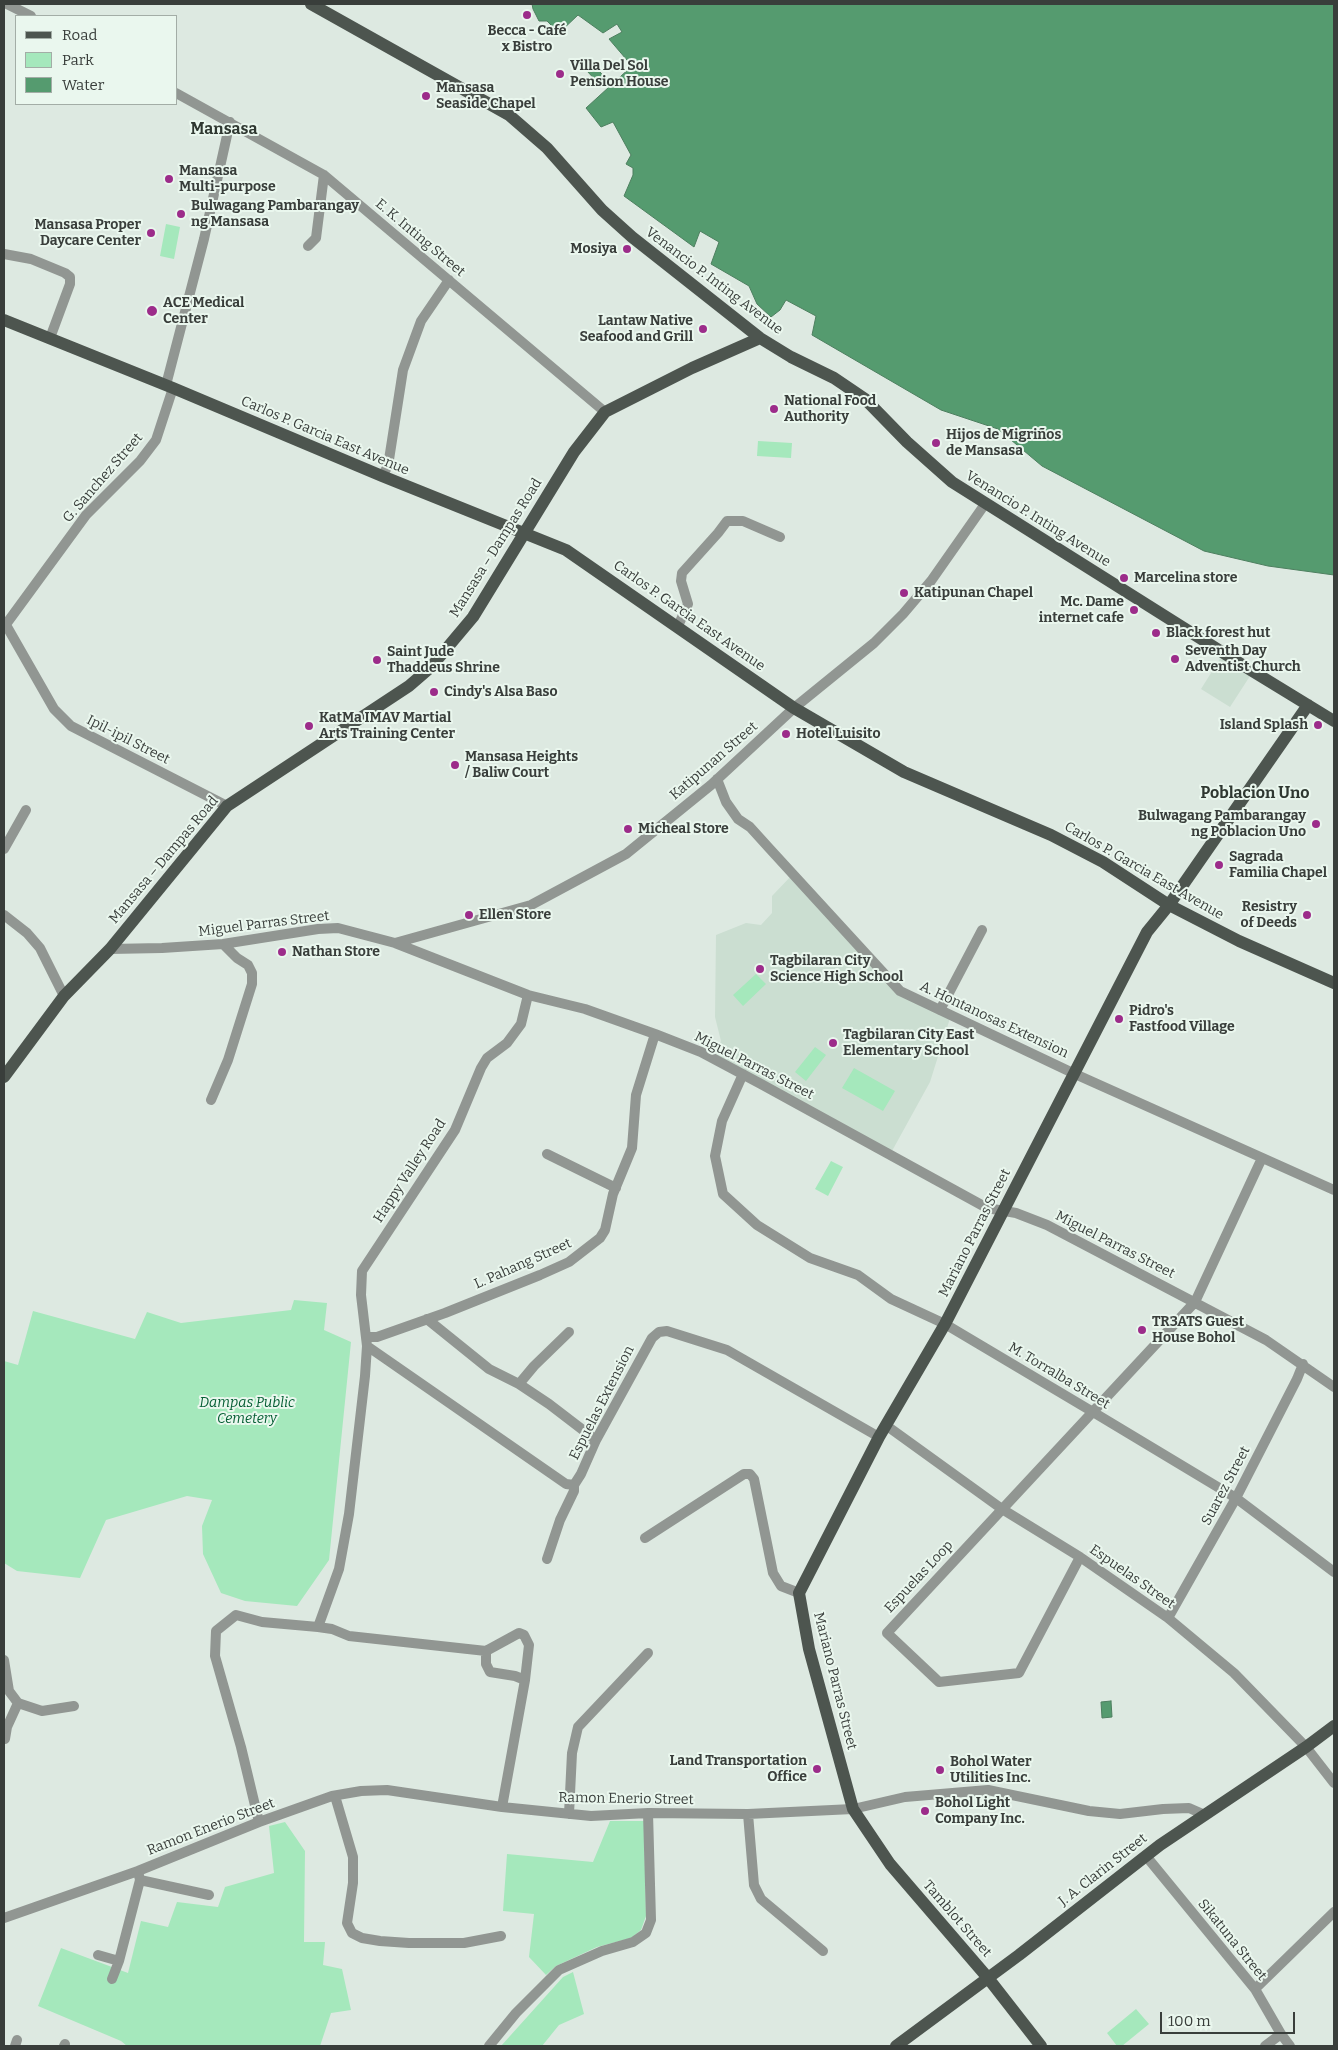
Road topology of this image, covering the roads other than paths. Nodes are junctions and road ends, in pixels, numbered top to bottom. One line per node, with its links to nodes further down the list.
1 (7, 4): 3 (street)
2 (310, 4): 12 (main road, Venancio P. Inting Avenue)
3 (29, 15)
4 (178, 94): 5 (street, E. K. Inting Street)
5 (230, 122): 6 (street, E. K. Inting Street); 13 (street, G. Sanchez Street)
6 (324, 175): 7 (street); 9 (street, E. K. Inting Street)
7 (308, 246)
8 (4, 254): 11 (street)
9 (448, 280): 14 (street, E. K. Inting Street); 15 (street)
10 (4, 320): 11 (main road, Carlos P. Garcia East Avenue)
11 (50, 338): 13 (main road, Carlos P. Garcia East Avenue)
12 (760, 338): 14 (main road, Mansasa – Dampas Road); 16 (main road, Venancio P. Inting Avenue)
13 (170, 387): 15 (main road, Carlos P. Garcia East Avenue); 19 (street, G. Sanchez Street)
14 (604, 412): 17 (main road, Mansasa – Dampas Road)
15 (382, 476): 17 (main road, Carlos P. Garcia East Avenue)
16 (985, 504): 21 (main road, Venancio P. Inting Avenue); 22 (street, Katipunan Street)
17 (524, 533): 20 (main road, Carlos P. Garcia East Avenue); 25 (main road, Mansasa – Dampas Road)
18 (780, 537): 20 (street)
19 (5, 626): 25 (street, Ipil-ipil Street)
20 (678, 626): 22 (main road, Carlos P. Garcia East Avenue)
21 (1308, 705): 23 (main road, Venancio P. Inting Avenue); 28 (main road, Mariano Parras Street)
22 (794, 708): 24 (street, Katipunan Street); 28 (main road, Carlos P. Garcia East Avenue)
23 (1334, 721)
24 (717, 779): 31 (street, Katipunan Street); 37 (street, A. Hontanosas Extension)
25 (227, 806): 33 (main road, Mansasa – Dampas Road)
26 (26, 810): 27 (street)
27 (4, 849)
28 (1169, 905): 34 (main road, Carlos P. Garcia East Avenue); 40 (main road, Mariano Parras Street)
29 (4, 915): 36 (street)
30 (982, 930): 37 (street)
31 (395, 943): 32 (street, Miguel Parras Street); 35 (street, Miguel Parras Street)
32 (223, 944): 33 (street, Miguel Parras Street); 42 (street)
33 (110, 949): 36 (main road, Mansasa – Dampas Road)
34 (1334, 983)
35 (528, 995): 38 (street, Miguel Parras Street); 52 (street, Happy Valley Road)
36 (64, 996): 41 (main road, Mansasa – Dampas Road)
37 (940, 1010): 40 (street, A. Hontanosas Extension)
38 (655, 1034): 39 (street, Miguel Parras Street); 45 (street, L. Pahang Street)
39 (743, 1074): 47 (street, Miguel Parras Street); 50 (street, M. Torralba Street)
40 (1076, 1074): 44 (street, A. Hontanosas Extension); 47 (main road, Mariano Parras Street)
41 (4, 1077)
42 (211, 1100)
43 (547, 1154): 45 (street)
44 (1262, 1158): 46 (street, A. Hontanosas Extension); 48 (street)
45 (616, 1188): 49 (street, L. Pahang Street)
46 (1334, 1190)
47 (1003, 1211): 48 (street, Miguel Parras Street); 50 (main road, Mariano Parras Street)
48 (1195, 1302): 53 (street, Miguel Parras Street); 56 (street)
49 (427, 1319): 52 (street, L. Pahang Street); 54 (street)
50 (945, 1324): 56 (street, M. Torralba Street); 57 (main road, Mariano Parras Street)
51 (569, 1332): 54 (street)
52 (366, 1341): 59 (street); 68 (street, Happy Valley Road)
53 (1303, 1364): 55 (street, Miguel Parras Street); 60 (street, Suarez Street)
54 (519, 1384): 58 (street)
55 (1334, 1387)
56 (1093, 1412): 60 (street, M. Torralba Street); 61 (street)
57 (883, 1431): 58 (street, Espuelas Extension); 61 (street, Espuelas Street); 66 (main road, Mariano Parras Street)
58 (596, 1440): 59 (street, Espuelas Extension)
59 (574, 1485): 64 (street, Espuelas Extension)
60 (1236, 1498): 65 (street, M. Torralba Street); 67 (street, Suarez Street)
61 (1002, 1509): 63 (street, Espuelas Street); 63 (street, Espuelas Loop)
62 (645, 1538): 66 (street)
63 (1080, 1557): 67 (street, Espuelas Street)
64 (547, 1560)
65 (1334, 1572)
66 (799, 1593): 82 (main road, Mariano Parras Street)
67 (1168, 1618): 78 (street, Espuelas Street)
68 (318, 1627): 69 (street); 87 (street)
69 (486, 1651): 72 (street); 72 (street)
70 (648, 1653): 84 (street)
71 (4, 1660): 73 (street)
72 (525, 1680): 81 (street)
73 (6, 1692): 74 (street)
74 (18, 1703): 75 (street); 77 (street)
75 (74, 1706)
76 (1334, 1726): 78 (main road, J. A. Clarin Street)
77 (4, 1739)
78 (1306, 1747): 79 (street, Espuelas Street); 86 (main road, J. A. Clarin Street)
79 (1334, 1783)
80 (335, 1796): 81 (street, Ramon Enerio Street); 87 (street, Ramon Enerio Street); 93 (street)
81 (502, 1807): 84 (street, Ramon Enerio Street)
82 (853, 1810): 85 (street, Ramon Enerio Street); 86 (street, Ramon Enerio Street); 98 (main road, Tamblot Street)
83 (648, 1813): 84 (street, Ramon Enerio Street); 85 (street, Ramon Enerio Street); 101 (street)
84 (569, 1814)
85 (748, 1814): 94 (street)
86 (1205, 1815): 88 (main road, J. A. Clarin Street)
87 (258, 1822): 89 (street, Ramon Enerio Street)
88 (1146, 1856): 98 (main road, J. A. Clarin Street); 99 (street, Sikatuna Street)
89 (139, 1875): 90 (street); 92 (street, Ramon Enerio Street); 96 (street)
90 (209, 1895)
91 (1334, 1912): 99 (street)
92 (4, 1918)
93 (501, 1936)
94 (823, 1951)
95 (98, 1955): 96 (street)
96 (119, 1961): 97 (street)
97 (112, 1978)
98 (988, 1978): 102 (main road, J. A. Clarin Street); 103 (main road, Tamblot Street)
99 (1255, 1989): 100 (street, Sikatuna Street)
100 (1281, 2034): 104 (street); 105 (street, Sikatuna Street)
101 (489, 2046)
102 (896, 2046)
103 (1041, 2046)
104 (1265, 2046)
105 (1290, 2046)

